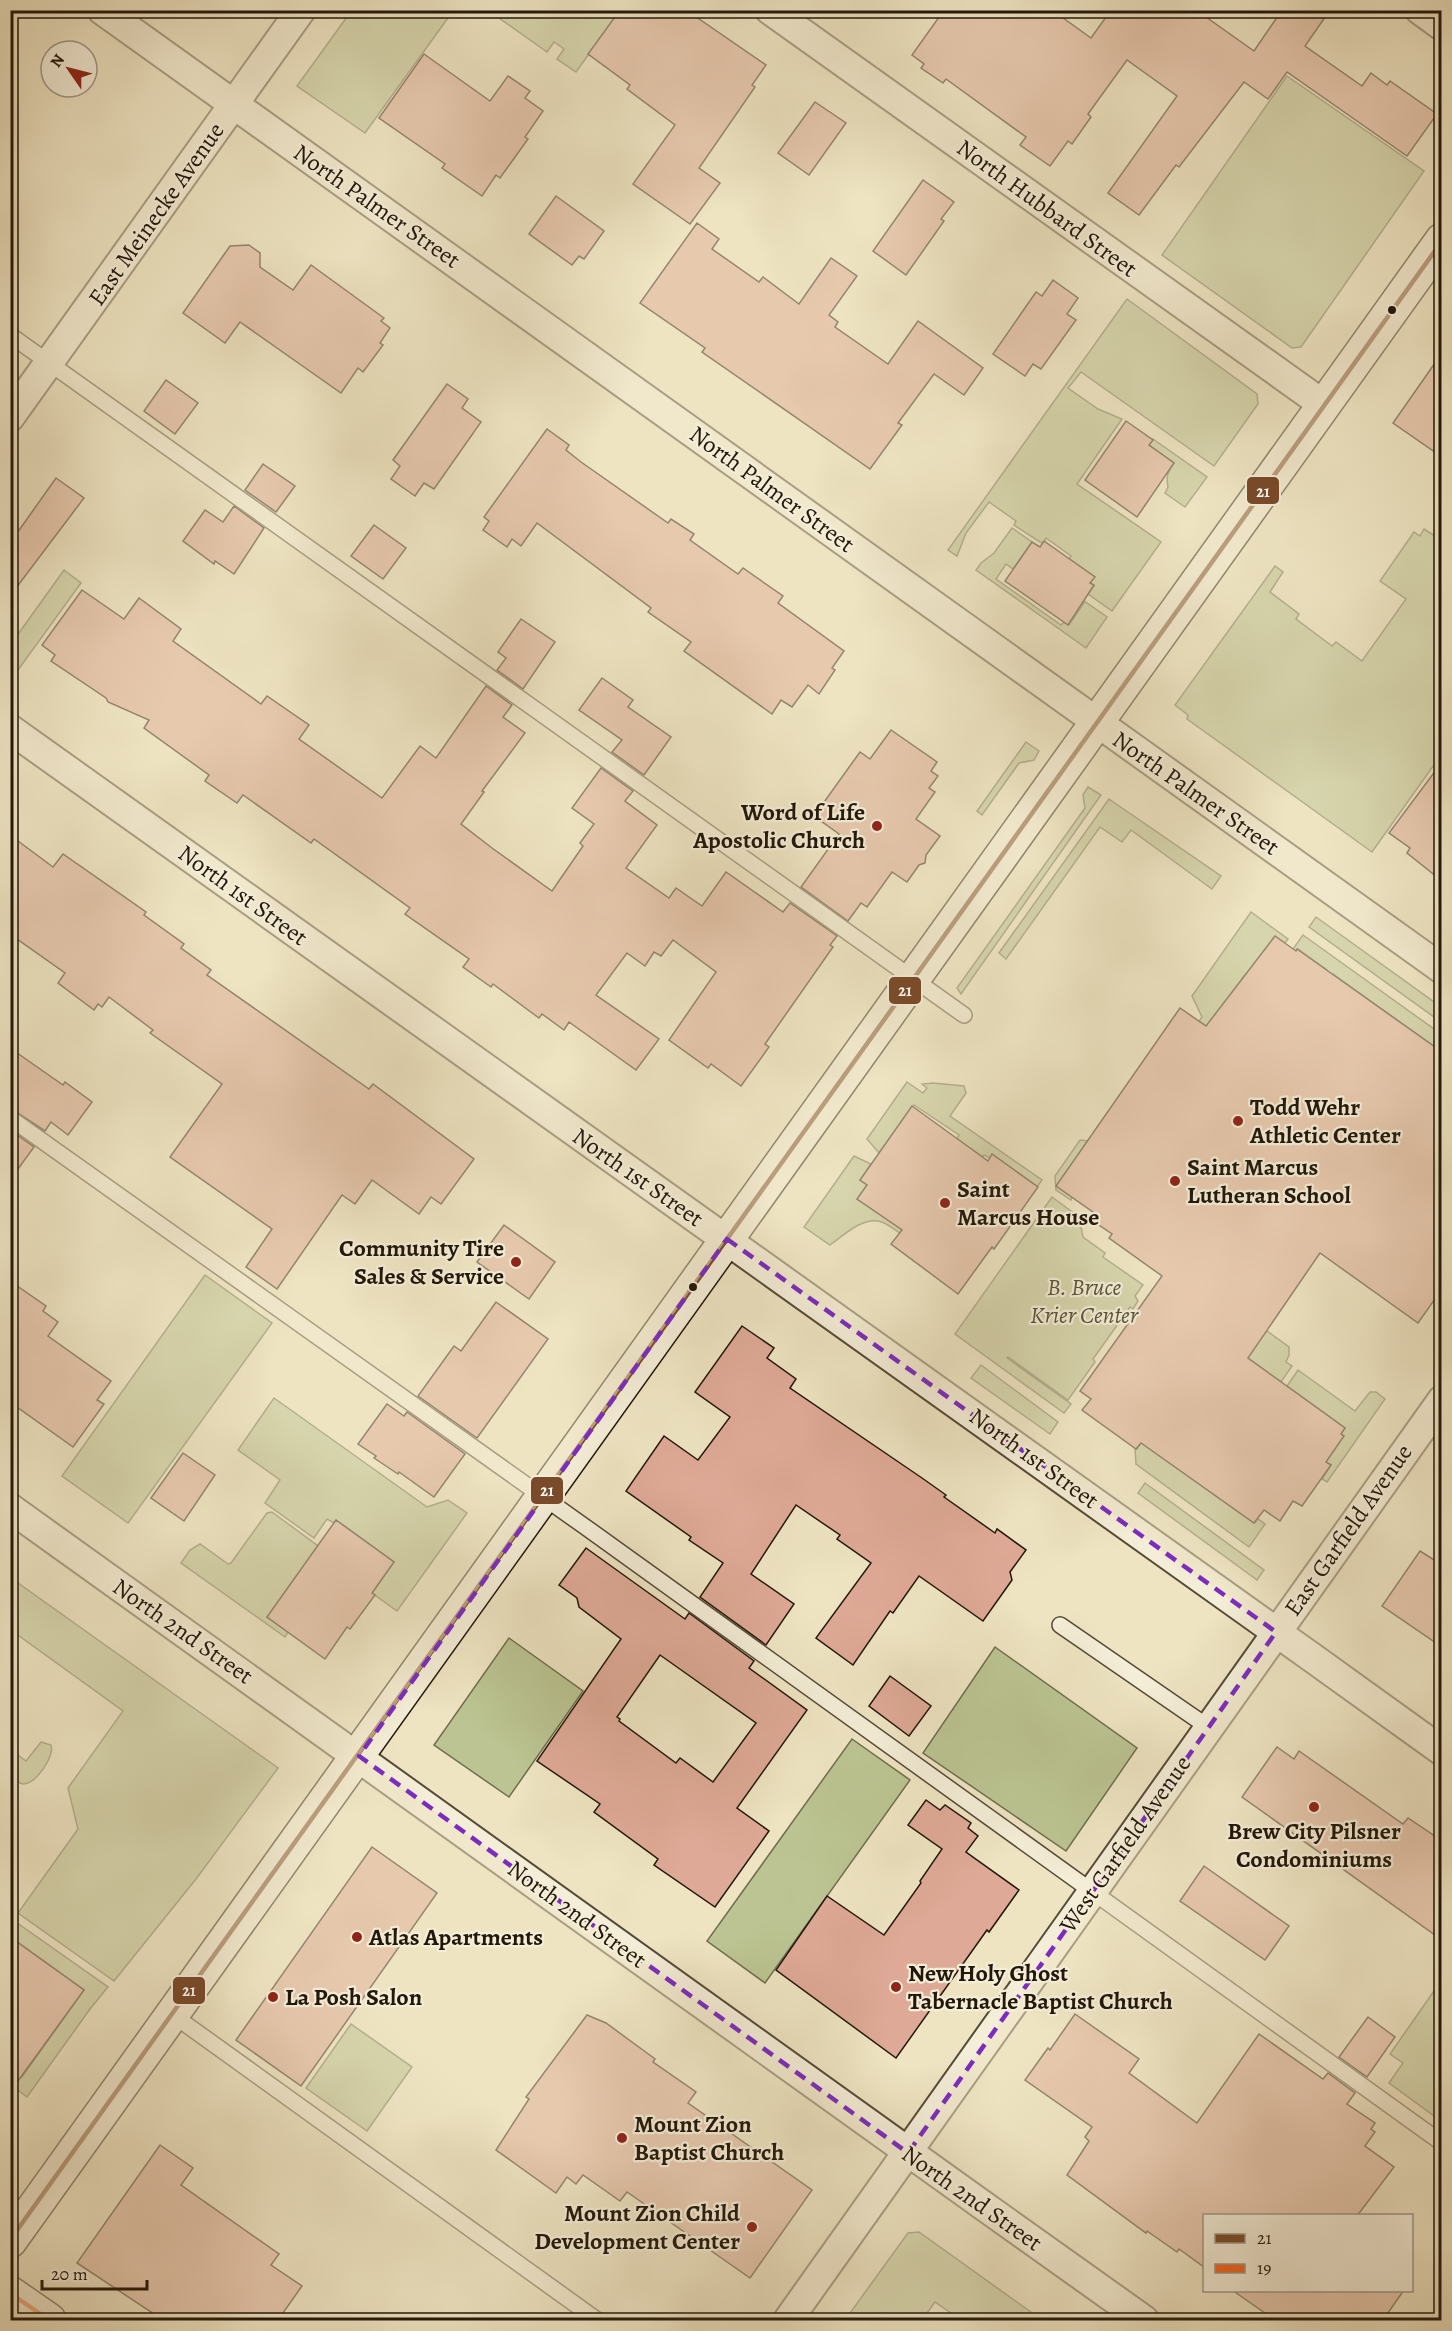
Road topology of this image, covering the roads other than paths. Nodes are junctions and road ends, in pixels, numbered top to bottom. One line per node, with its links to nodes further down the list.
1 (102, 10): 6 (street, North Palmer Street)
2 (301, 10): 6 (street, East Meinecke Avenue)
3 (770, 10): 10 (street, North Hubbard Street)
4 (1420, 10): 5 (street)
5 (1442, 26)
6 (233, 104): 9 (street, East Meinecke Avenue); 12 (street, North Palmer Street)
7 (1437, 255): 10 (main road)
8 (10, 335): 9 (lane)
9 (50, 362): 11 (street, East Meinecke Avenue); 15 (lane)
10 (1324, 405): 12 (main road)
11 (10, 417)
12 (1097, 722): 14 (street, North Palmer Street); 15 (main road)
13 (10, 729): 18 (street, North 1st Street)
14 (1442, 969)
15 (914, 979): 16 (lane); 18 (main road)
16 (964, 1015)
17 (10, 1118): 20 (lane)
18 (727, 1239): 20 (main road); 23 (street, North 1st Street)
19 (1442, 1400): 23 (street, East Garfield Avenue)
20 (544, 1498): 26 (main road); 27 (lane)
21 (10, 1508): 26 (street, North 2nd Street)
22 (1060, 1625): 24 (lane)
23 (1276, 1632): 24 (street, West Garfield Avenue); 25 (street, North 1st Street)
24 (1208, 1727): 27 (street, West Garfield Avenue)
25 (1442, 1750)
26 (359, 1756): 28 (main road); 30 (street, North 2nd Street)
27 (1091, 1892): 29 (lane); 30 (street, West Garfield Avenue)
28 (173, 2015): 31 (main road); 34 (lane)
29 (1442, 2143)
30 (908, 2153): 35 (street, West Garfield Avenue); 36 (street, North 2nd Street)
31 (10, 2241)
32 (10, 2293): 33 (main road)
33 (50, 2320)
34 (597, 2320)
35 (788, 2320)
36 (1144, 2320)

